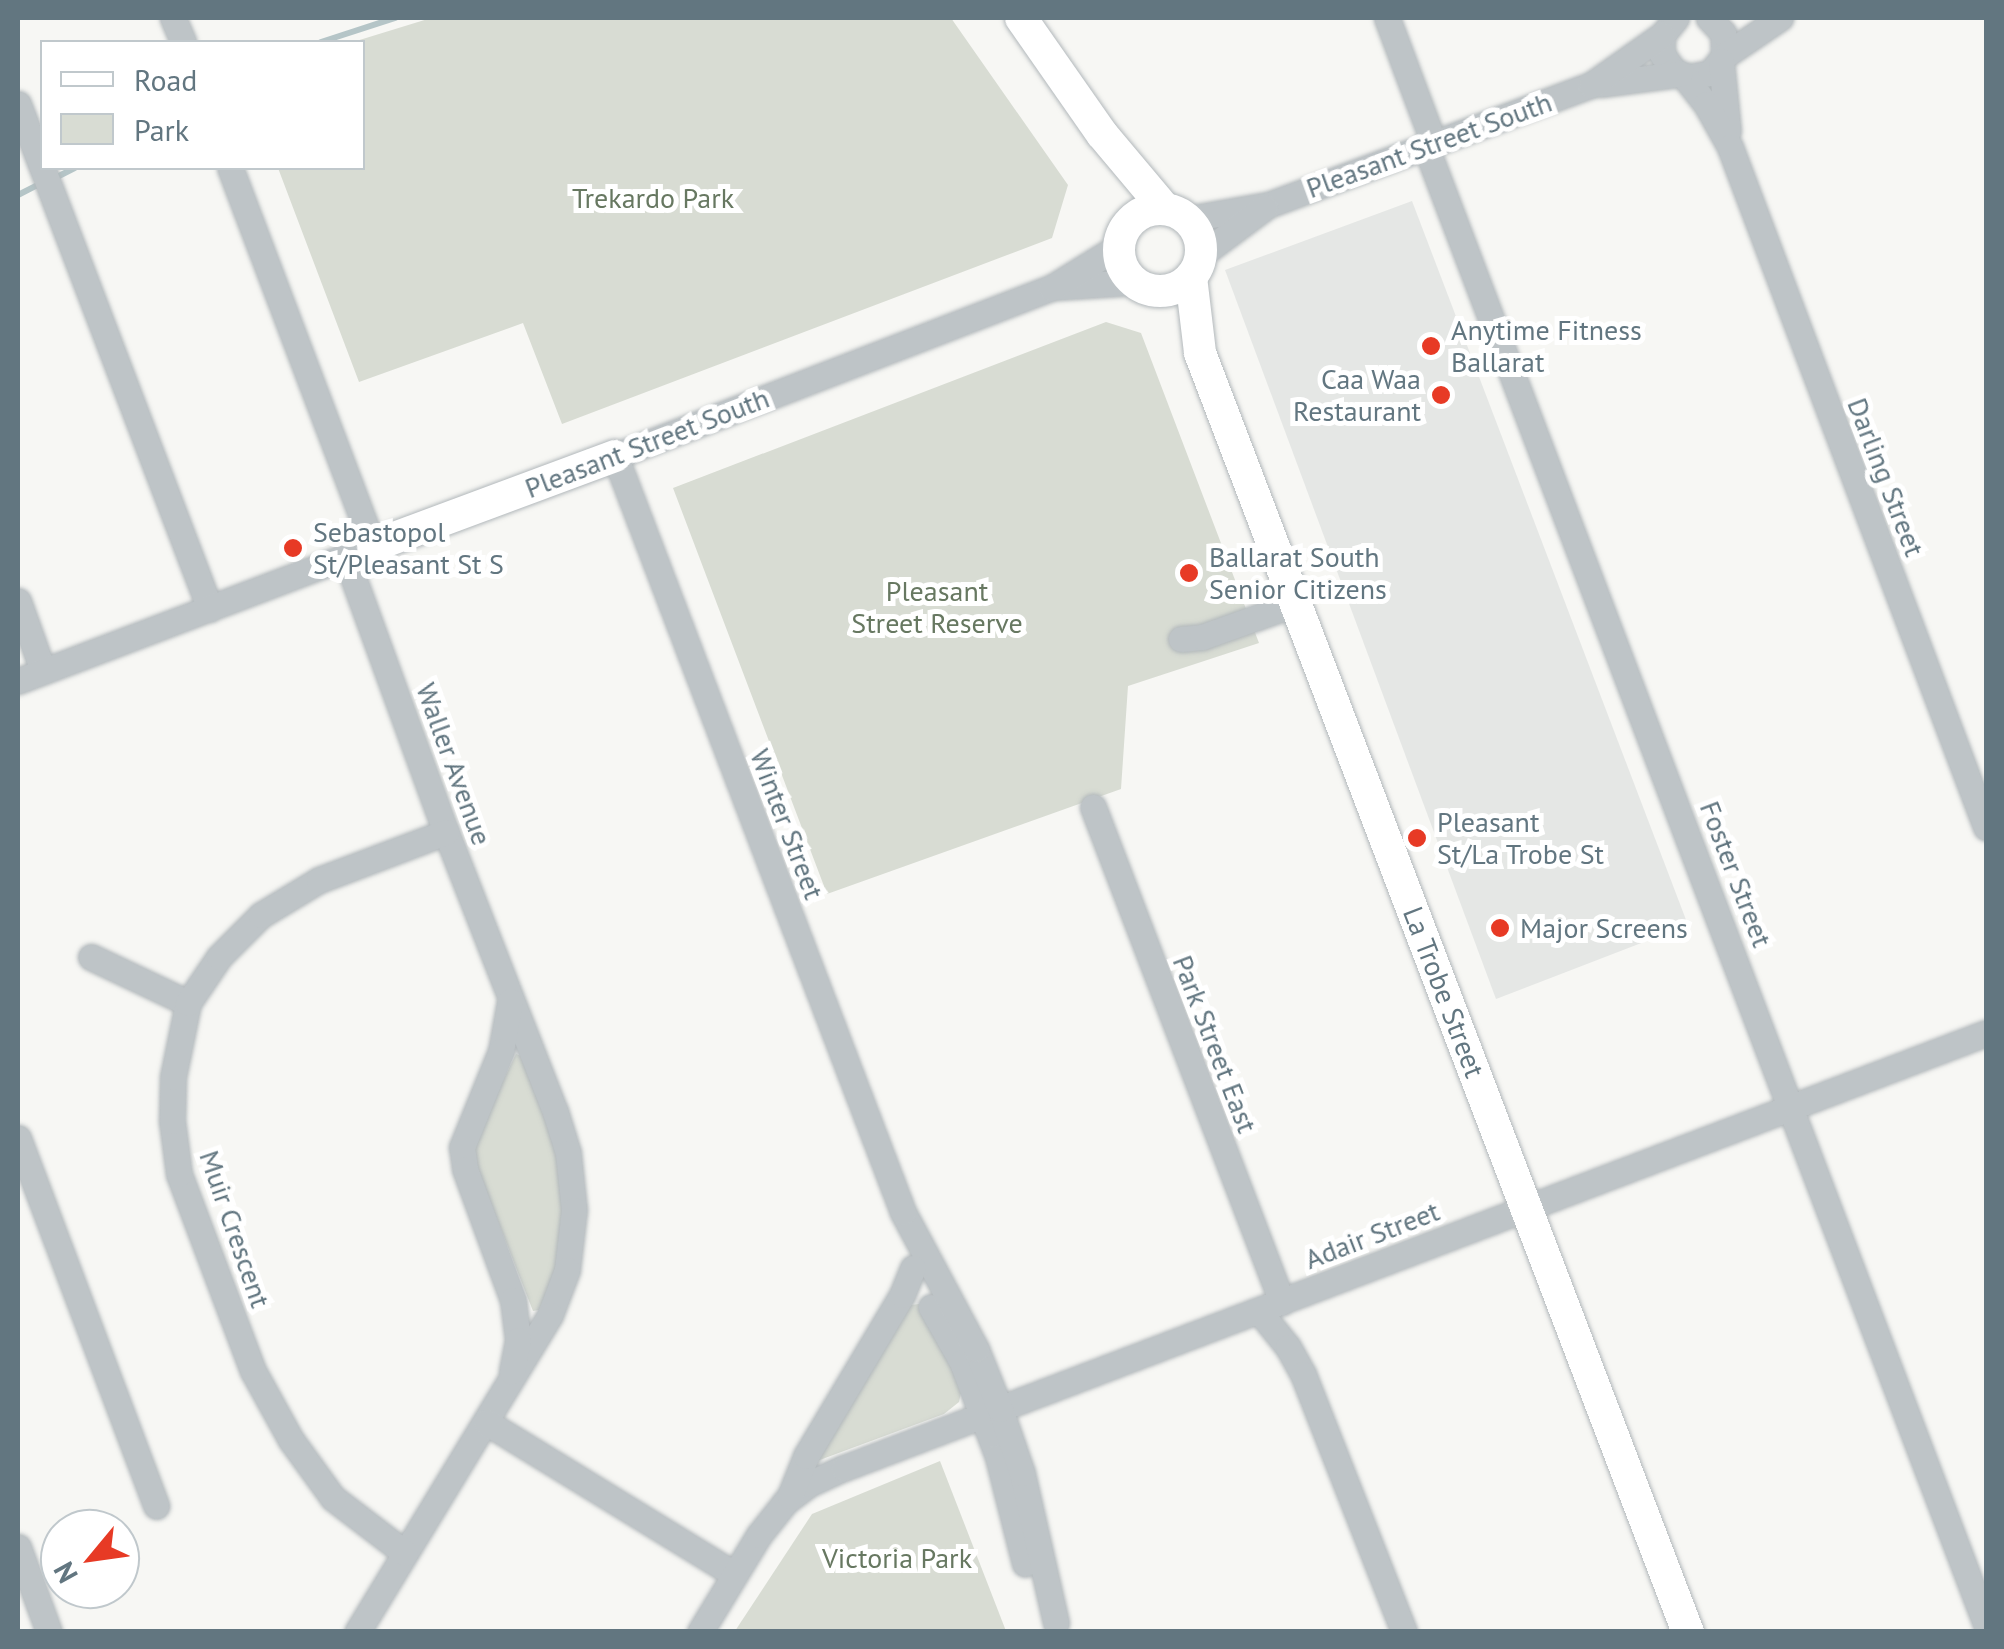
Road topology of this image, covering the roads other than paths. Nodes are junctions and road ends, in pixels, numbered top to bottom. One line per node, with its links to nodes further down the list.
1 (1021, 18): 12 (main road)
2 (1387, 18): 13 (street, Foster Street)
3 (1709, 18): 8 (street, Darling Street)
4 (1717, 18): 5 (street)
5 (1728, 18)
6 (1780, 18): 8 (street)
7 (1667, 25): 9 (street, Darling Street); 10 (street, Pleasant Street South)
8 (1722, 59): 9 (street, Pleasant Street South); 14 (street, Darling Street)
9 (1682, 75): 10 (street, Pleasant Street South); 14 (street, Darling Street)
10 (1591, 86): 13 (street, Pleasant Street South)
11 (18, 104): 15 (street)
12 (1102, 134): 19 (main road); 20 (main road)
13 (1430, 145): 18 (street, Pleasant Street South); 40 (street, Foster Street)
14 (1730, 147): 34 (street, Darling Street)
15 (40, 164)
16 (42, 170): 29 (street)
17 (231, 170): 26 (street, Waller Avenue)
18 (1268, 205): 19 (street, Pleasant Street South); 21 (street, Pleasant Street South)
19 (1176, 214): 20 (main road); 21 (main road)
20 (1123, 235): 22 (main road); 23 (street, Pleasant Street South)
21 (1196, 266): 22 (main road); 24 (main road, La Trobe Street)
22 (1145, 286): 23 (street, Pleasant Street South); 24 (main road, La Trobe Street)
23 (1051, 288): 25 (street, Pleasant Street South)
24 (1200, 354): 28 (main road, La Trobe Street)
25 (615, 456): 26 (main road, Pleasant Street South); 43 (street, Winter Street)
26 (359, 551): 29 (street, Pleasant Street South); 35 (street, Waller Avenue)
27 (18, 601): 31 (street)
28 (1294, 604): 30 (street); 42 (main road, La Trobe Street)
29 (210, 608): 31 (street, Pleasant Street South)
30 (1181, 639)
31 (43, 671): 32 (street, Pleasant Street South)
32 (18, 681)
33 (1092, 807): 45 (street, Park Street East)
34 (1986, 827)
35 (446, 832): 37 (street, Waller Avenue); 38 (street, Muir Crescent)
36 (91, 957): 38 (street)
37 (510, 992): 46 (street, Waller Avenue); 46 (street, Waller Avenue)
38 (188, 1002): 52 (street, Muir Crescent)
39 (1986, 1033): 40 (street, Adair Street)
40 (1792, 1105): 42 (street, Adair Street); 54 (street, Foster Street)
41 (18, 1138): 50 (street)
42 (1527, 1208): 45 (street, Adair Street); 60 (main road, La Trobe Street)
43 (903, 1212): 44 (street, Winter Street); 47 (street, Winter Street)
44 (913, 1268): 47 (street, Winter Street); 49 (street)
45 (1270, 1306): 47 (street, Adair Street); 59 (street, Park Street East)
46 (506, 1386): 48 (street, Waller Avenue)
47 (991, 1413): 49 (street, Adair Street); 55 (street, Winter Street)
48 (486, 1422): 52 (street, Waller Avenue); 53 (street)
49 (785, 1502): 53 (street)
50 (156, 1506)
51 (18, 1548): 56 (street)
52 (405, 1553): 57 (street, Waller Avenue)
53 (734, 1574): 58 (street)
54 (1986, 1624)
55 (1058, 1628)
56 (49, 1632)
57 (357, 1632)
58 (700, 1632)
59 (1404, 1632)
60 (1688, 1632)

